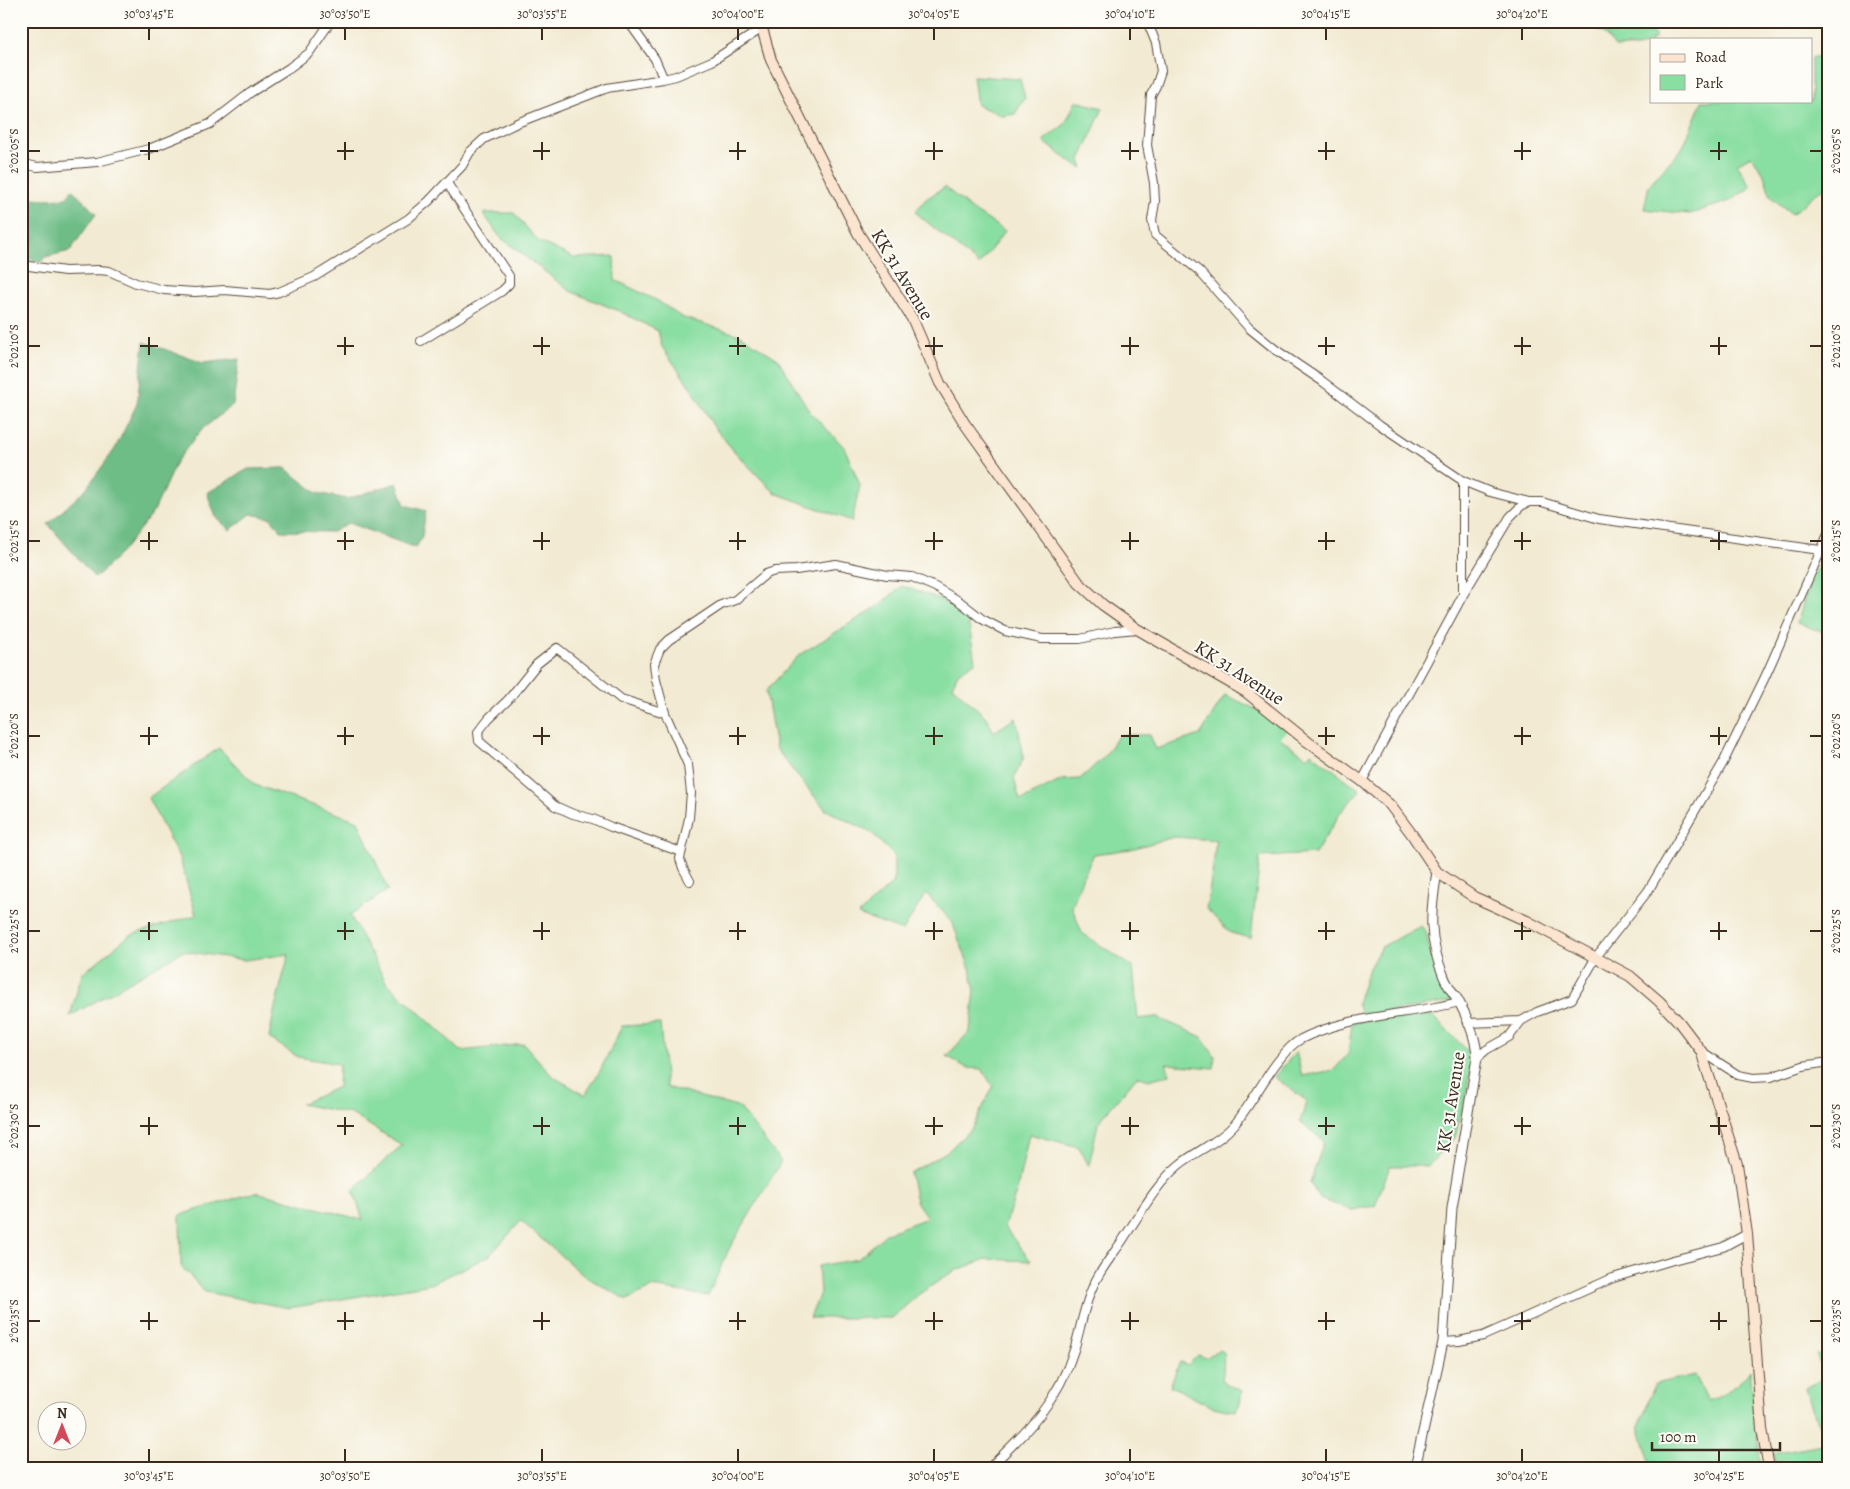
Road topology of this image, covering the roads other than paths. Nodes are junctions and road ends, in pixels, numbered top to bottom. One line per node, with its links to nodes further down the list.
1 (331, 21): 6 (street)
2 (628, 21): 5 (street)
3 (1147, 21): 10 (street)
4 (760, 25): 7 (street); 16 (main road, KK 31 Avenue)
5 (662, 75)
6 (21, 163)
7 (447, 182): 8 (street); 9 (street)
8 (21, 261)
9 (420, 341)
10 (1463, 481): 11 (street); 15 (street)
11 (1529, 502): 14 (street); 15 (street)
12 (1829, 532): 14 (street)
13 (1829, 546): 14 (street)
14 (1820, 550): 22 (street)
15 (1463, 595): 18 (street)
16 (1137, 629): 17 (street); 18 (main road, KK 31 Avenue)
17 (665, 713): 19 (street); 19 (street)
18 (1362, 781): 20 (main road, KK 31 Avenue)
19 (681, 852): 21 (street)
20 (1437, 872): 22 (main road); 23 (street, KK 31 Avenue)
21 (690, 881)
22 (1596, 957): 24 (street); 26 (main road)
23 (1459, 1002): 25 (street, KK 31 Avenue); 31 (street)
24 (1521, 1021): 25 (street); 27 (street)
25 (1468, 1022): 27 (street, KK 31 Avenue)
26 (1700, 1051): 28 (street); 29 (main road)
27 (1477, 1058): 30 (street, KK 31 Avenue)
28 (1829, 1062)
29 (1747, 1234): 30 (street); 33 (main road)
30 (1443, 1342): 32 (street, KK 31 Avenue)
31 (989, 1468)
32 (1415, 1468)
33 (1769, 1468)

